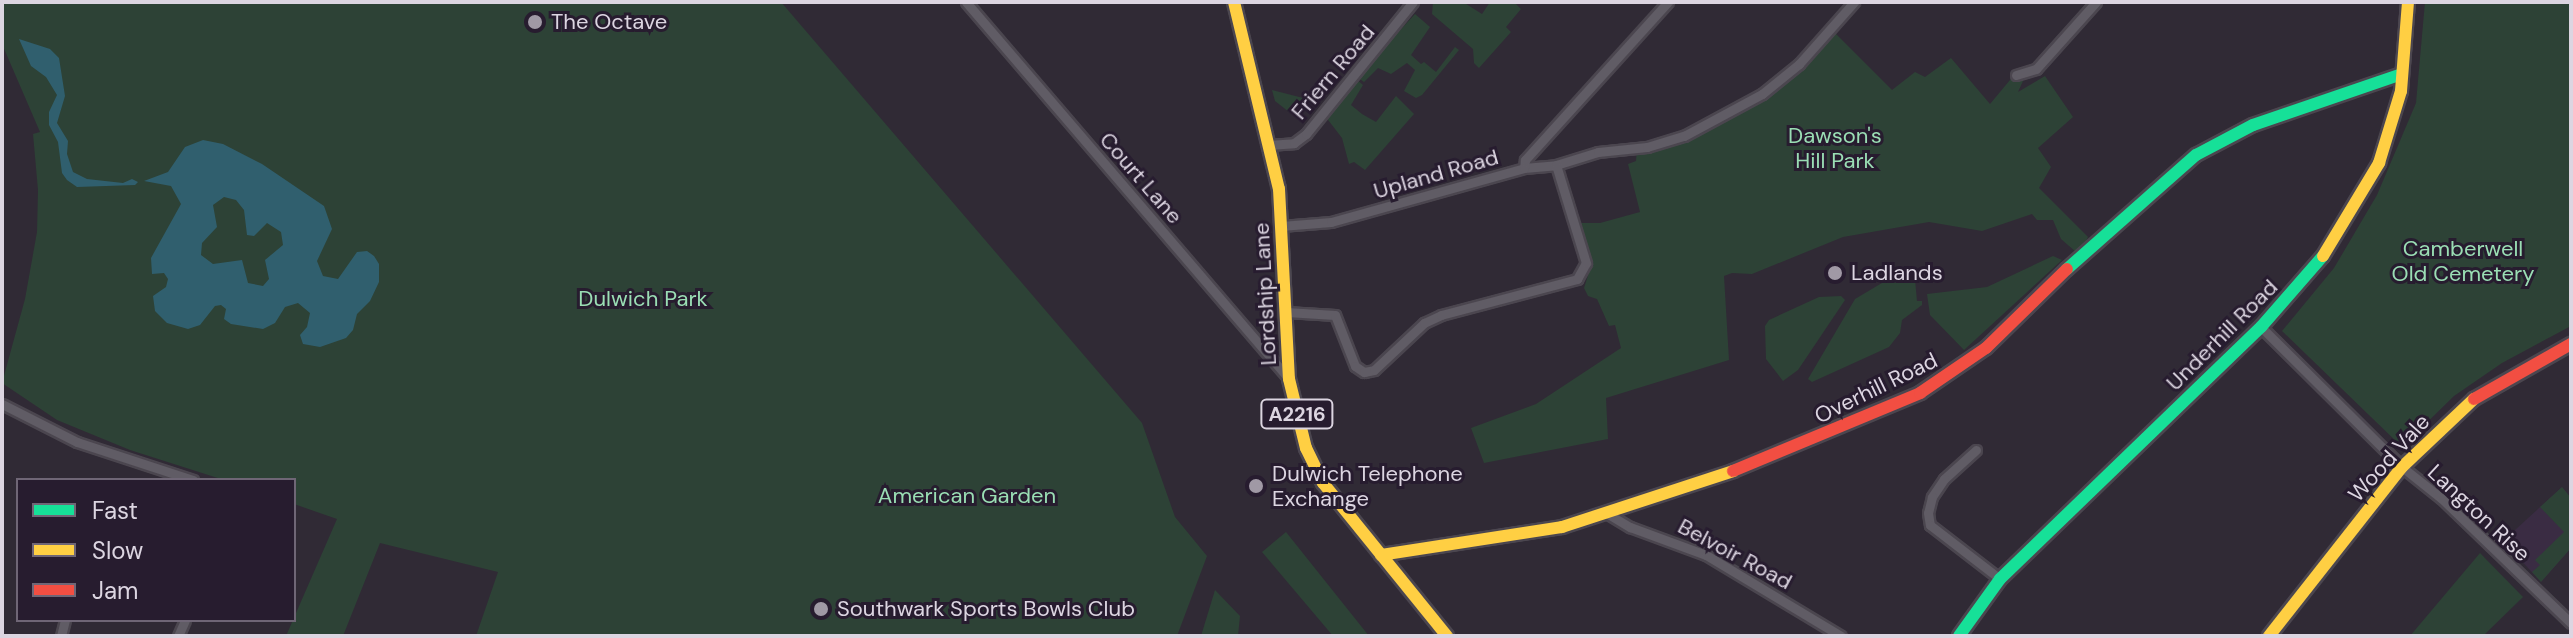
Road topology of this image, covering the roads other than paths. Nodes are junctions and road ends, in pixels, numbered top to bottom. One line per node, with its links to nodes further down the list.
1 (966, 2): 17 (street, Court Lane)
2 (1234, 2): 10 (street, Lordship Lane / A2216)
3 (1413, 2): 10 (street, Friern Road)
4 (1668, 2): 12 (street, Upland Road)
5 (1854, 2): 11 (street)
6 (2096, 2): 9 (street)
7 (2408, 2): 8 (street, Underhill Road)
8 (2402, 74): 15 (street, Underhill Road); 23 (street, Overhill Road)
9 (2016, 75)
10 (1268, 145): 13 (street, Lordship Lane / A2216)
11 (1556, 165): 12 (street); 14 (street)
12 (1524, 168): 13 (street, Upland Road)
13 (1281, 226): 14 (street, Lordship Lane / A2216)
14 (1286, 312): 17 (street, Lordship Lane / A2216)
15 (2261, 327): 20 (street, Langton Rise); 25 (street, Underhill Road)
16 (2571, 344): 20 (street, Wood Vale)
17 (1289, 379): 24 (street, Lordship Lane / A2216)
18 (2, 404): 21 (street)
19 (1976, 450): 25 (street)
20 (2402, 467): 26 (street, Langton Rise); 30 (street, Wood Vale)
21 (159, 475): 22 (street)
22 (179, 478)
23 (1608, 514): 24 (street, Overhill Road); 28 (street, Belvoir Road)
24 (1381, 555): 27 (street, Lordship Lane / A2216)
25 (2000, 579): 29 (street, Underhill Road)
26 (2571, 623)
27 (1447, 636)
28 (1841, 636)
29 (1959, 636)
30 (2269, 636)

